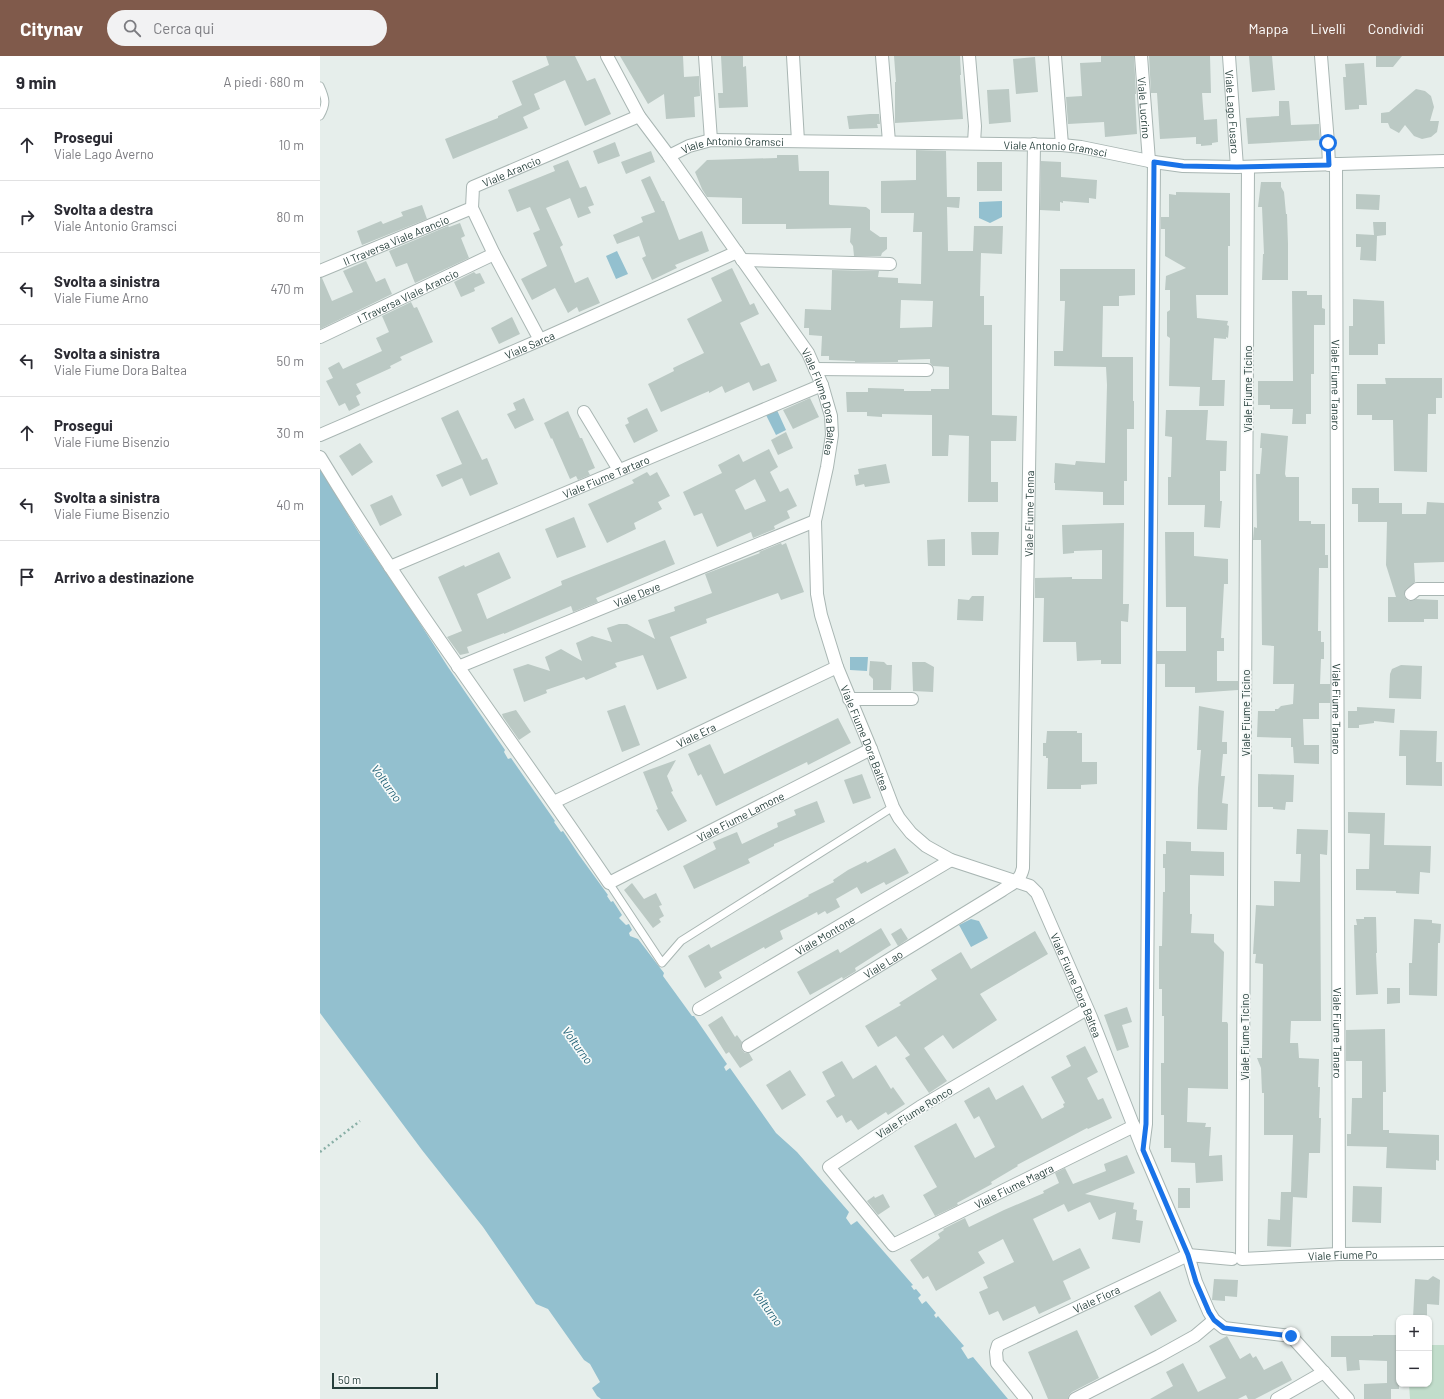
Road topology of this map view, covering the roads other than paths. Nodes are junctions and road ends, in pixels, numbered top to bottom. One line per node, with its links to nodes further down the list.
1 (607, 56): 12 (street, Viale Fiume Dora Baltea)
2 (705, 56): 13 (street)
3 (793, 56): 14 (street)
4 (882, 56): 15 (street)
5 (969, 56): 16 (street)
6 (1055, 56): 18 (street)
7 (1141, 56): 21 (street, Viale Lucrino)
8 (1229, 56): 23 (street, Viale Lago Fusaro)
9 (1321, 56): 22 (street, Viale Fiume Tanaro)
10 (320, 86): 11 (lane)
11 (320, 116)
12 (639, 116): 19 (street, Viale Fiume Dora Baltea); 24 (street, Viale Arancio)
13 (711, 140): 14 (street, Viale Antonio Gramsci); 19 (street, Viale Antonio Gramsci)
14 (798, 141): 15 (street, Viale Antonio Gramsci)
15 (889, 142): 16 (street, Viale Antonio Gramsci)
16 (974, 143): 17 (street, Viale Antonio Gramsci)
17 (1034, 144): 18 (street, Viale Antonio Gramsci); 50 (street, Viale Fiume Tenna)
18 (1062, 145): 21 (street, Viale Antonio Gramsci)
19 (669, 156): 26 (street, Viale Fiume Dora Baltea)
20 (1444, 161): 22 (street, Viale Antonio Gramsci)
21 (1152, 162): 23 (street, Viale Antonio Gramsci); 56 (street, Viale Lucrino)
22 (1332, 164): 23 (street, Viale Antonio Gramsci); 59 (street, Viale Fiume Tanaro)
23 (1243, 167): 61 (street, Viale Fiume Ticino)
24 (472, 208): 25 (street); 28 (street, II Traversa Viale Arancio)
25 (494, 254): 29 (street, I Traversa Viale Arancio); 30 (street)
26 (739, 256): 27 (street); 30 (street, Viale Sarca); 31 (street, Viale Fiume Dora Baltea)
27 (890, 264)
28 (320, 271)
29 (320, 337)
30 (540, 340): 35 (street, Viale Sarca)
31 (815, 369): 32 (street); 33 (street, Viale Fiume Dora Baltea)
32 (927, 370)
33 (822, 384): 37 (street, Viale Fiume Tartaro); 38 (street, Viale Fiume Dora Baltea)
34 (584, 412): 37 (street)
35 (320, 435)
36 (320, 457): 39 (street)
37 (619, 470): 39 (street, Viale Fiume Tartaro)
38 (815, 521): 42 (street, Viale Deve); 43 (street, Viale Fiume Dora Baltea)
39 (390, 567): 42 (street)
40 (1444, 589): 41 (street)
41 (1411, 594)
42 (458, 667): 47 (street)
43 (836, 667): 45 (street, Viale Fiume Dora Baltea); 47 (street, Viale Era)
44 (912, 699): 45 (street)
45 (849, 700): 46 (street, Viale Fiume Dora Baltea)
46 (871, 749): 48 (street, Viale Fiume Dora Baltea); 51 (street, Viale Fiume Lamone)
47 (554, 802): 51 (street)
48 (893, 807): 49 (street, Viale Fiume Dora Baltea); 51 (lane)
49 (951, 860): 50 (street, Viale Fiume Dora Baltea); 52 (street, Viale Montone)
50 (1018, 881): 53 (street, Viale Fiume Dora Baltea); 54 (street, Viale Lao)
51 (609, 883)
52 (699, 1009)
53 (1087, 1009): 55 (street, Viale Fiume Dora Baltea); 57 (street, Viale Fiume Ronco)
54 (748, 1046)
55 (1134, 1126): 56 (street, Viale Fiume Dora Baltea); 57 (street, Viale Fiume Magra)
56 (1143, 1150): 60 (street, Viale Fiume Dora Baltea)
57 (893, 1245)
58 (1444, 1253): 59 (street, Viale Fiume Po)
59 (1339, 1254): 61 (street, Viale Fiume Po)
60 (1188, 1255): 61 (street, Viale Fiume Po); 62 (street, Viale Fiume Dora Baltea); 64 (street, Viale Fiora)
61 (1237, 1259)
62 (1214, 1320): 63 (street); 65 (street)
63 (1324, 1372): 66 (street); 67 (street)
64 (1026, 1399)
65 (1075, 1399)
66 (1277, 1399)
67 (1348, 1399)

